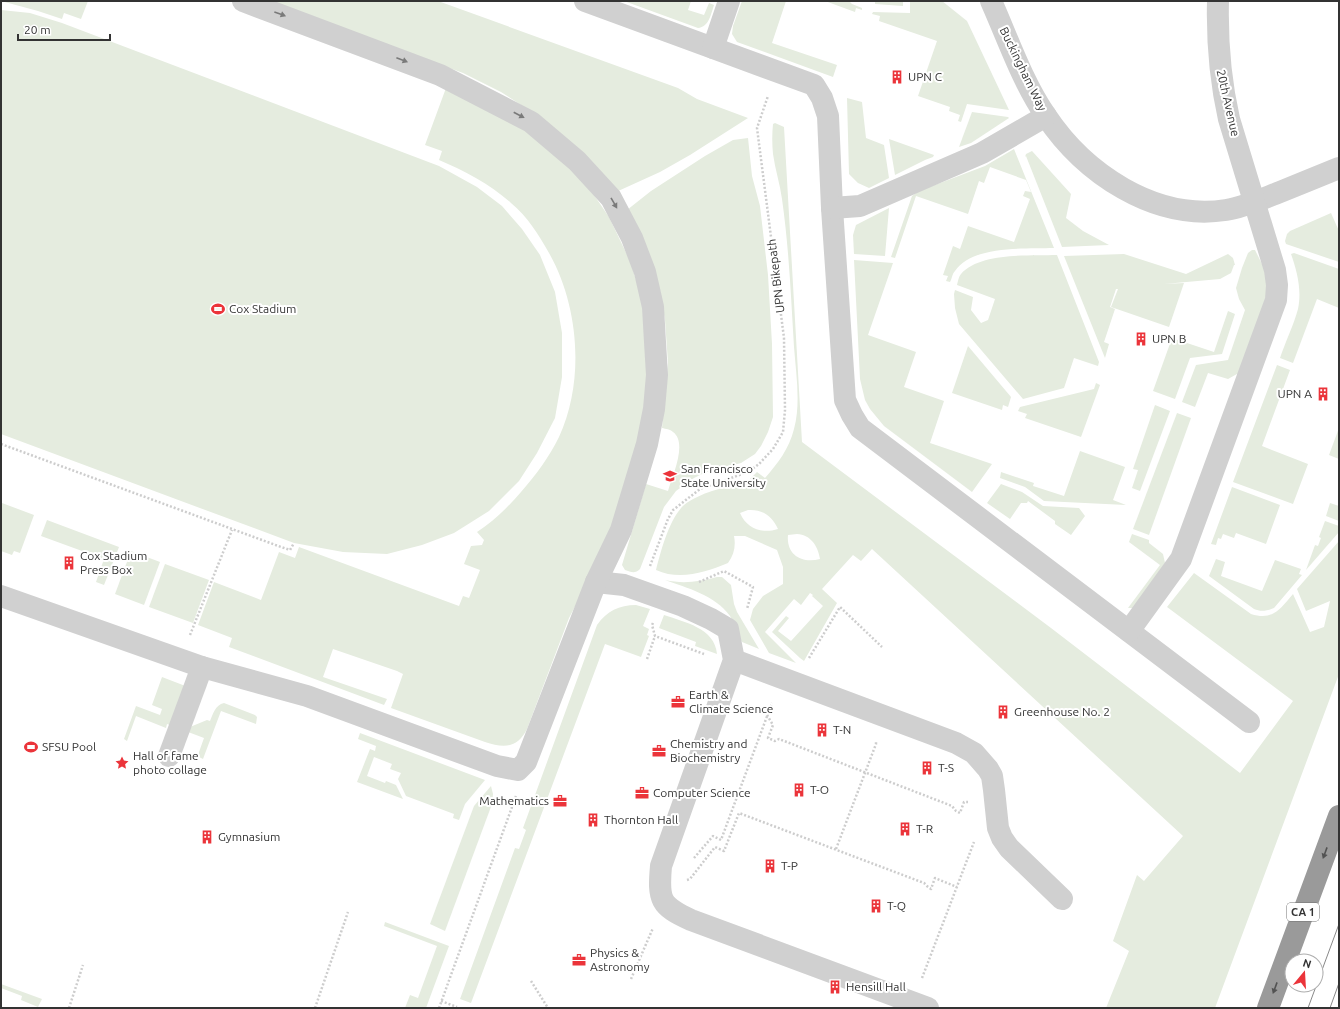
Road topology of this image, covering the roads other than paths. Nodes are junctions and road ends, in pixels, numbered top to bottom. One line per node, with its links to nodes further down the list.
1 (243, 1): 11 (street, one-way to 11)
2 (585, 1): 6 (street)
3 (729, 1): 6 (street)
4 (991, 1): 7 (street, Buckingham Way)
5 (1218, 1): 9 (street, 20th Avenue)
6 (713, 48): 10 (street)
7 (1046, 116): 9 (street, Buckingham Way); 10 (street)
8 (1339, 168): 9 (street, Buckingham Way)
9 (1255, 202): 13 (street, 20th Avenue)
10 (832, 208): 13 (street)
11 (596, 582): 14 (street); 15 (street)
12 (1, 596): 15 (street)
13 (1129, 631): 16 (street)
14 (734, 662): 19 (street); 20 (street)
15 (202, 667): 17 (street)
16 (1249, 722)
17 (169, 756)
18 (1339, 816): 21 (highway, CA 1, one-way to 21)
19 (1062, 899)
20 (920, 1005)
21 (1268, 1008)

